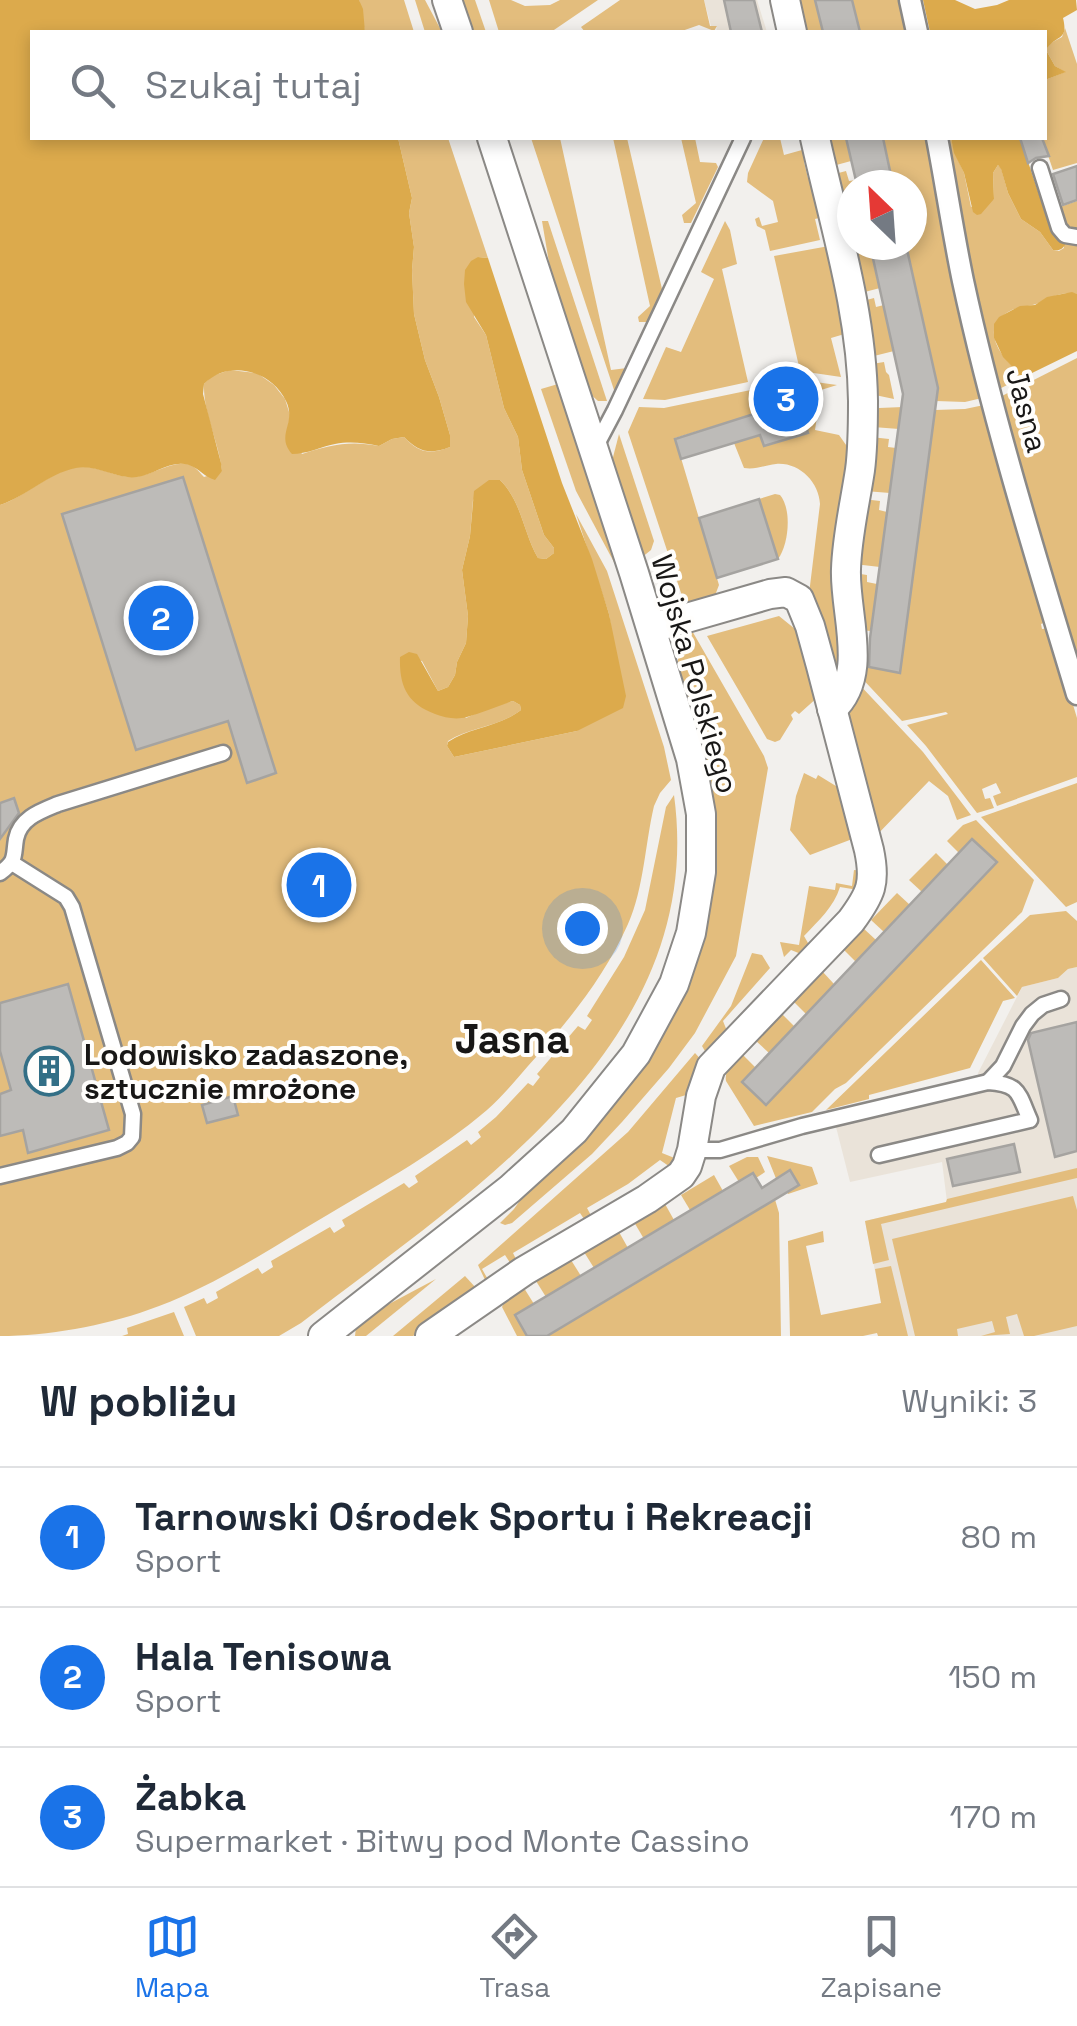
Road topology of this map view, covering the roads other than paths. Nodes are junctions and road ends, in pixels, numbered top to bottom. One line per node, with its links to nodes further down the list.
1 (447, 0): 3 (street)
2 (910, 0): 4 (street)
3 (457, 30)
4 (917, 30)
5 (493, 140): 11 (street, Wojska Polskiego)
6 (741, 140): 11 (lane)
7 (815, 140): 14 (street)
8 (937, 140): 13 (street, Jasna)
9 (1040, 168): 10 (lane)
10 (1077, 237)
11 (594, 451): 12 (street, Wojska Polskiego)
12 (652, 628): 14 (street); 22 (street, Wojska Polskiego)
13 (1077, 694)
14 (832, 709): 19 (street)
15 (222, 753): 16 (lane)
16 (6, 868): 21 (lane)
17 (1061, 999): 18 (lane)
18 (988, 1082): 19 (lane); 20 (lane)
19 (692, 1150): 23 (street)
20 (878, 1155)
21 (0, 1176)
22 (330, 1334)
23 (430, 1336)

